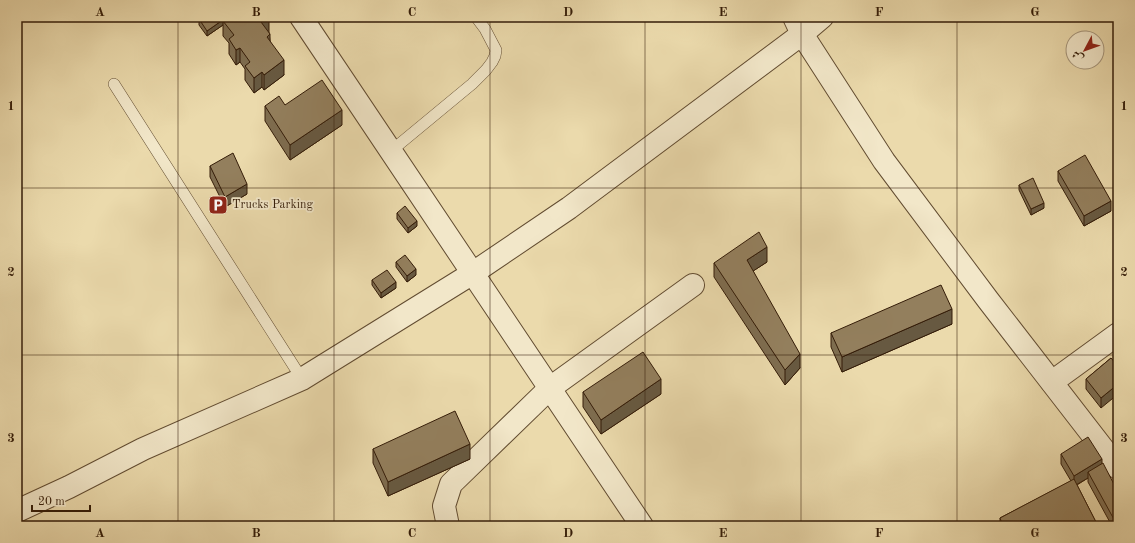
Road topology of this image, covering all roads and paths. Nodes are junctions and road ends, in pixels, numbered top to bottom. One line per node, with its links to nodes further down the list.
1 (301, 17): 6 (street)
2 (476, 17): 6 (lane)
3 (822, 17): 4 (street)
4 (798, 25): 7 (street); 11 (street)
5 (114, 84): 10 (lane)
6 (391, 151): 7 (street)
7 (473, 274): 10 (street); 12 (street)
8 (693, 285): 12 (street)
9 (1118, 334): 11 (street)
10 (302, 379): 14 (street)
11 (1052, 382): 13 (street)
12 (550, 388): 15 (street); 16 (street)
13 (1118, 468)
14 (17, 511)
15 (448, 526)
16 (642, 526)

